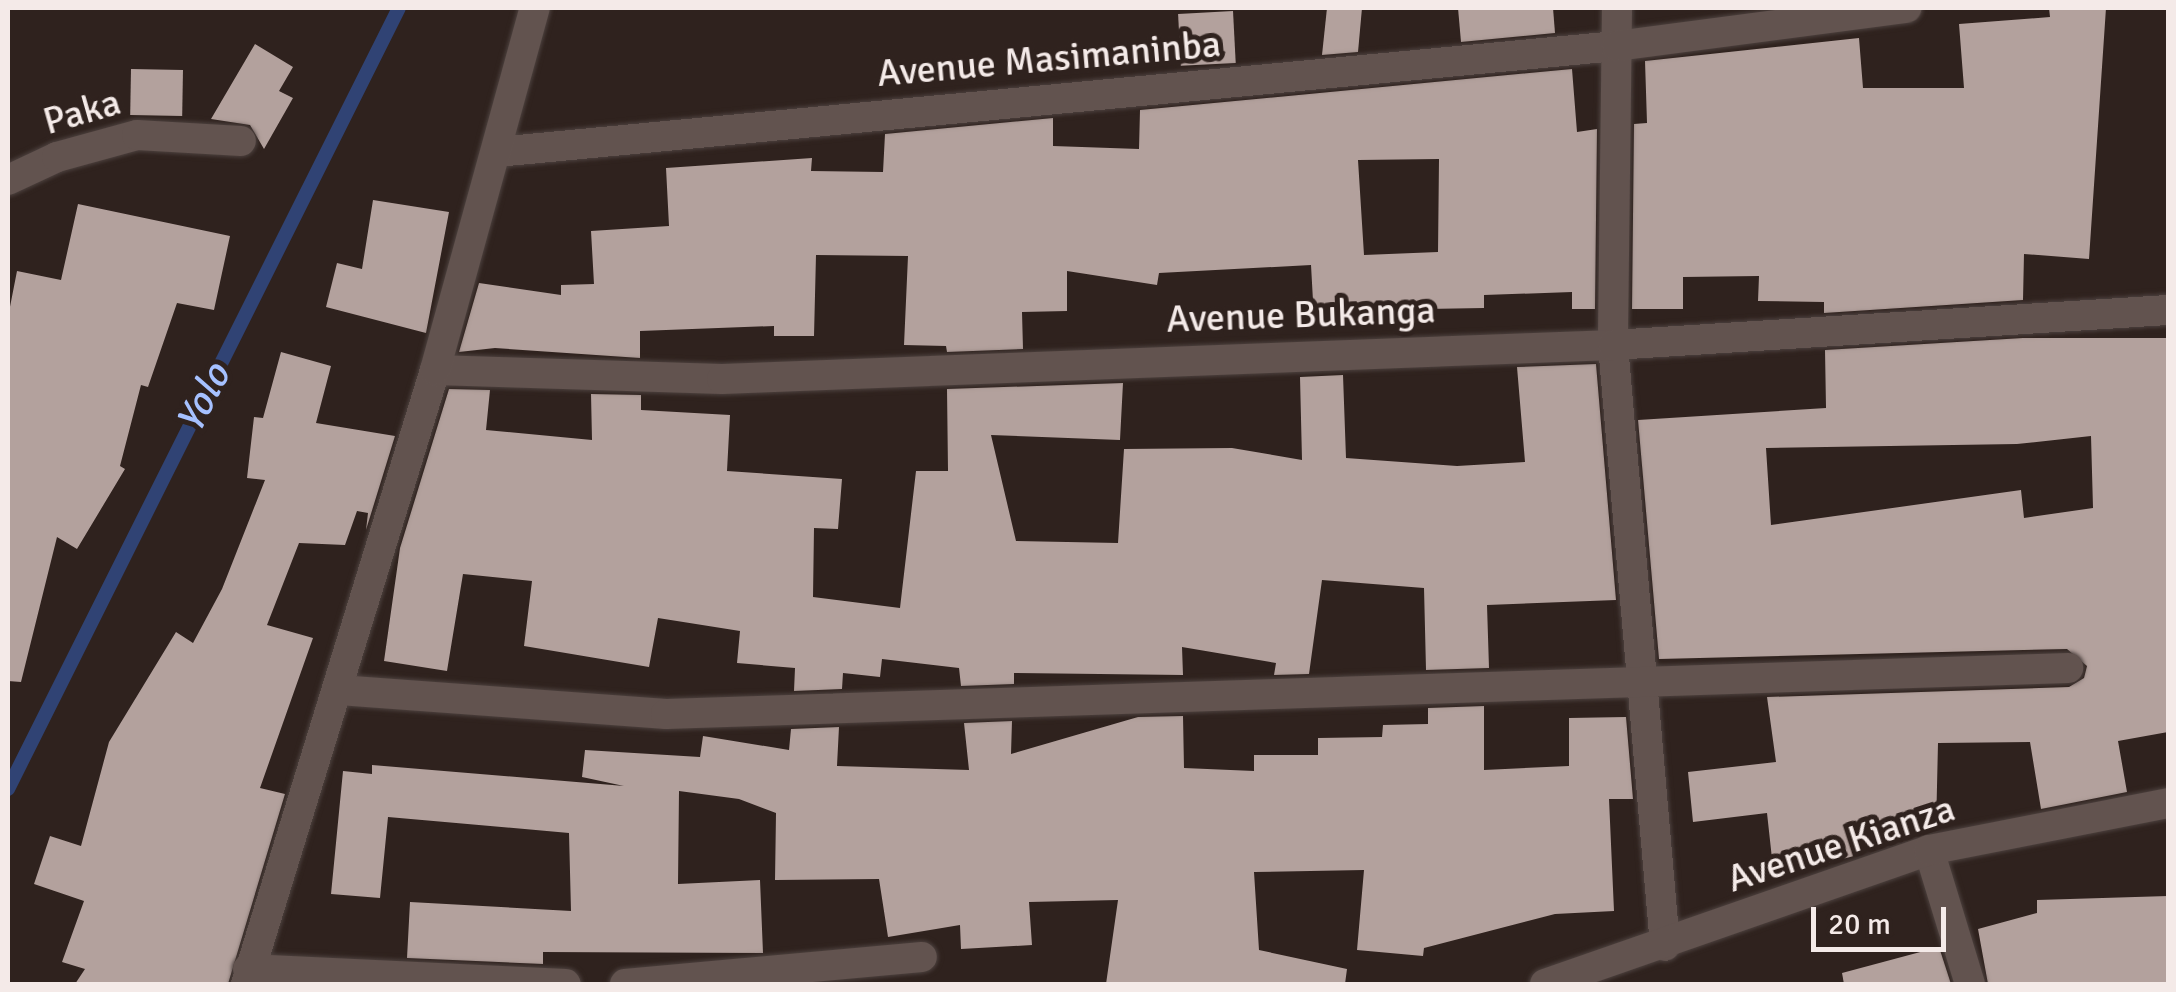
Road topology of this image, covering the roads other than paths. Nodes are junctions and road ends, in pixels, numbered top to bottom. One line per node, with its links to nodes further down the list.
1 (535, 8): 6 (street)
2 (1617, 8): 4 (street)
3 (1907, 8): 4 (street, Avenue Masimaninba)
4 (1616, 46): 6 (street, Avenue Masimaninba); 9 (street)
5 (240, 141): 7 (street, Paka)
6 (497, 152): 10 (street)
7 (8, 180)
8 (2168, 310): 9 (street, Avenue Bukanga)
9 (1613, 346): 10 (street, Avenue Bukanga); 12 (street)
10 (435, 370): 13 (street)
11 (2068, 668): 12 (street)
12 (1643, 684): 13 (street); 16 (street)
13 (339, 690): 18 (street)
14 (2168, 804): 15 (street, Avenue Kianza)
15 (1929, 850): 16 (street, Avenue Kianza); 22 (street)
16 (1664, 946): 19 (street, Avenue Kianza)
17 (922, 958): 21 (street)
18 (247, 977): 20 (street)
19 (1553, 983)
20 (566, 984)
21 (625, 984)
22 (1970, 984)

